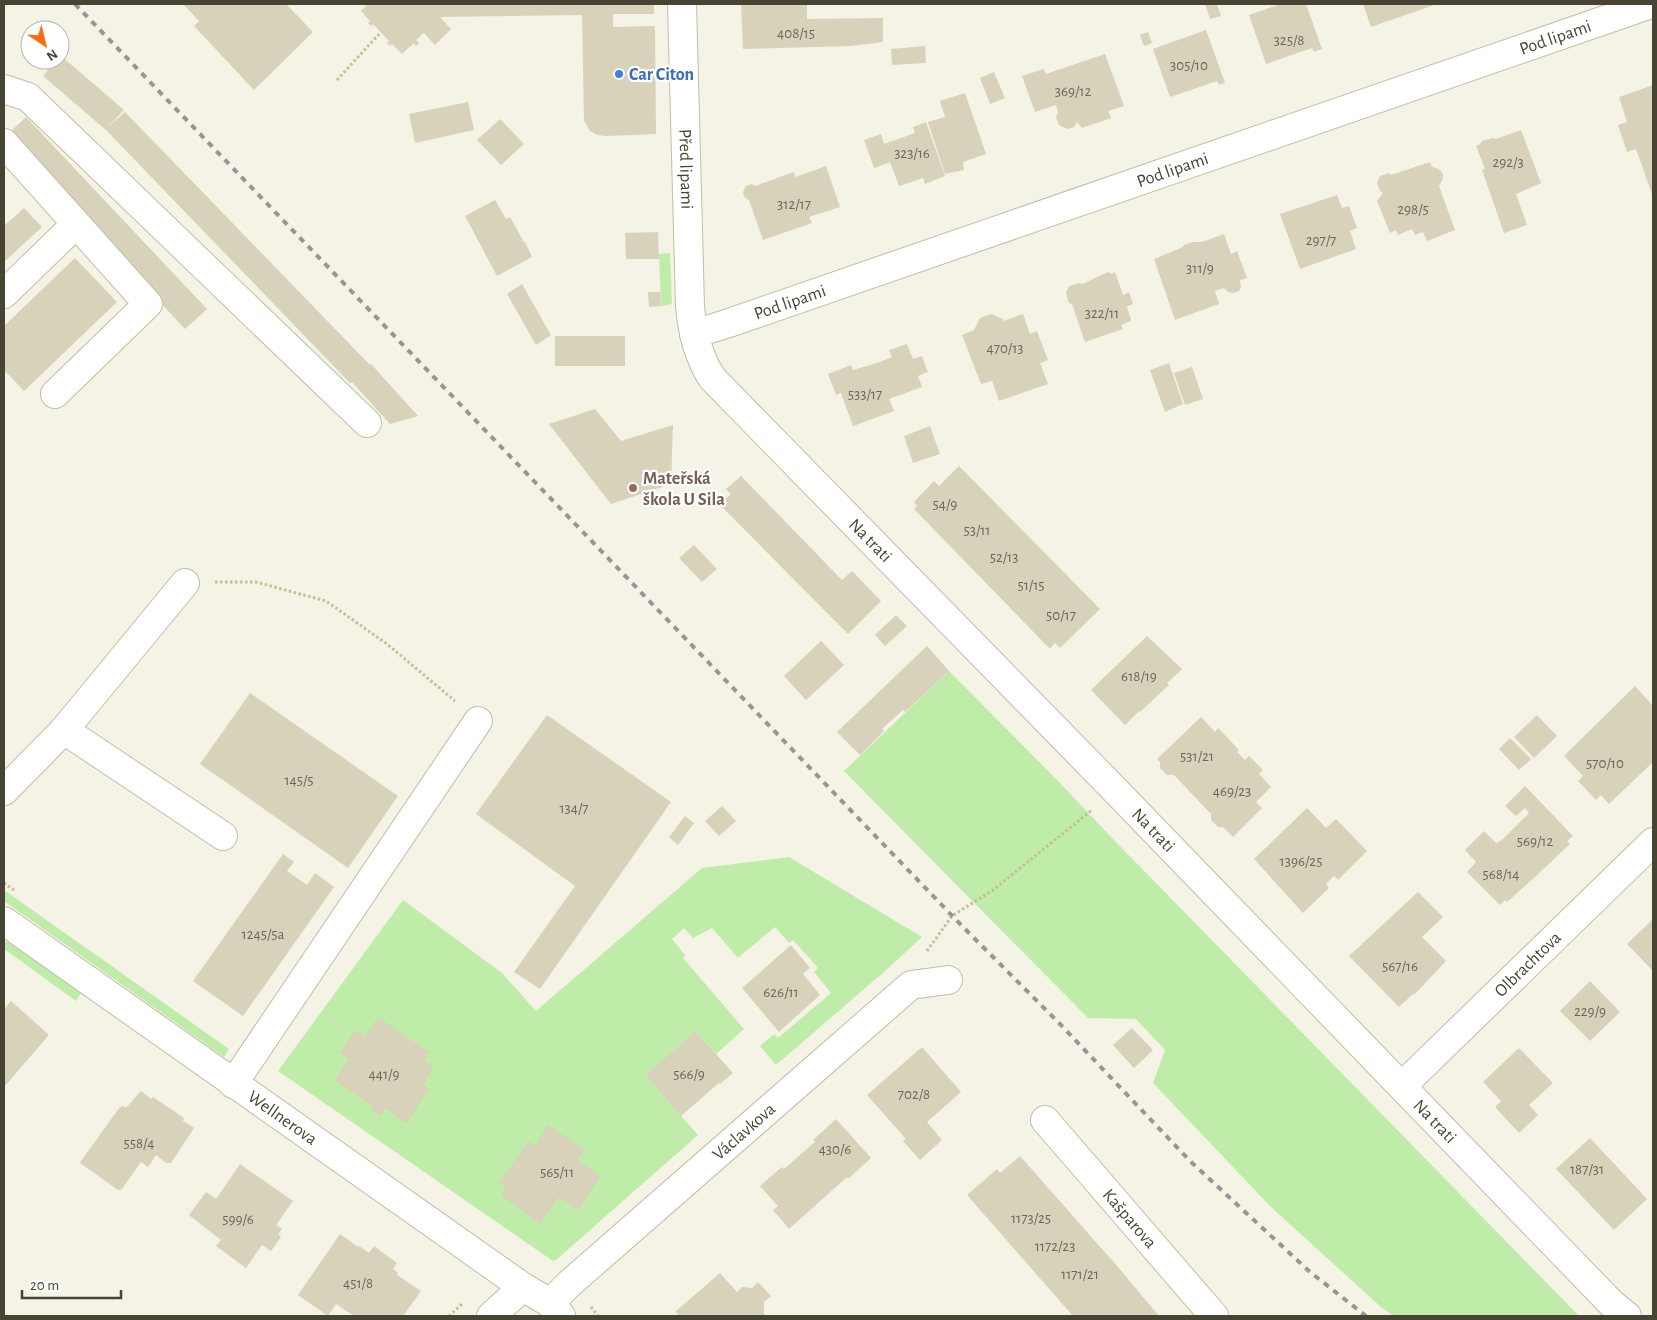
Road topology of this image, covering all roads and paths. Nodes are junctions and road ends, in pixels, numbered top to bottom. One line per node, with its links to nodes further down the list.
1 (682, 4): 9 (street, Před lipami)
2 (1651, 4): 9 (street, Pod lipami)
3 (381, 32): 4 (path)
4 (337, 80)
5 (4, 89): 11 (street)
6 (4, 143): 7 (street)
7 (76, 224): 8 (street); 10 (street)
8 (4, 294)
9 (694, 334): 15 (street, Na trati)
10 (55, 394)
11 (367, 423)
12 (185, 582): 13 (path); 14 (street)
13 (478, 721): 22 (street)
14 (64, 730): 16 (street); 17 (street)
15 (1116, 790): 21 (path); 23 (street, Na trati)
16 (4, 792)
17 (224, 836)
18 (1653, 842): 23 (street, Olbrachtova)
19 (4, 921): 22 (street, Wellnerova)
20 (948, 980): 21 (street)
21 (910, 985): 26 (street, Václavkova)
22 (233, 1084): 25 (street, Wellnerova)
23 (1402, 1086): 29 (street, Na trati)
24 (1045, 1120): 28 (street, Kašparova)
25 (523, 1287): 26 (street, Wellnerova); 27 (street)
26 (556, 1310)
27 (491, 1316)
28 (1214, 1316)
29 (1627, 1316)

